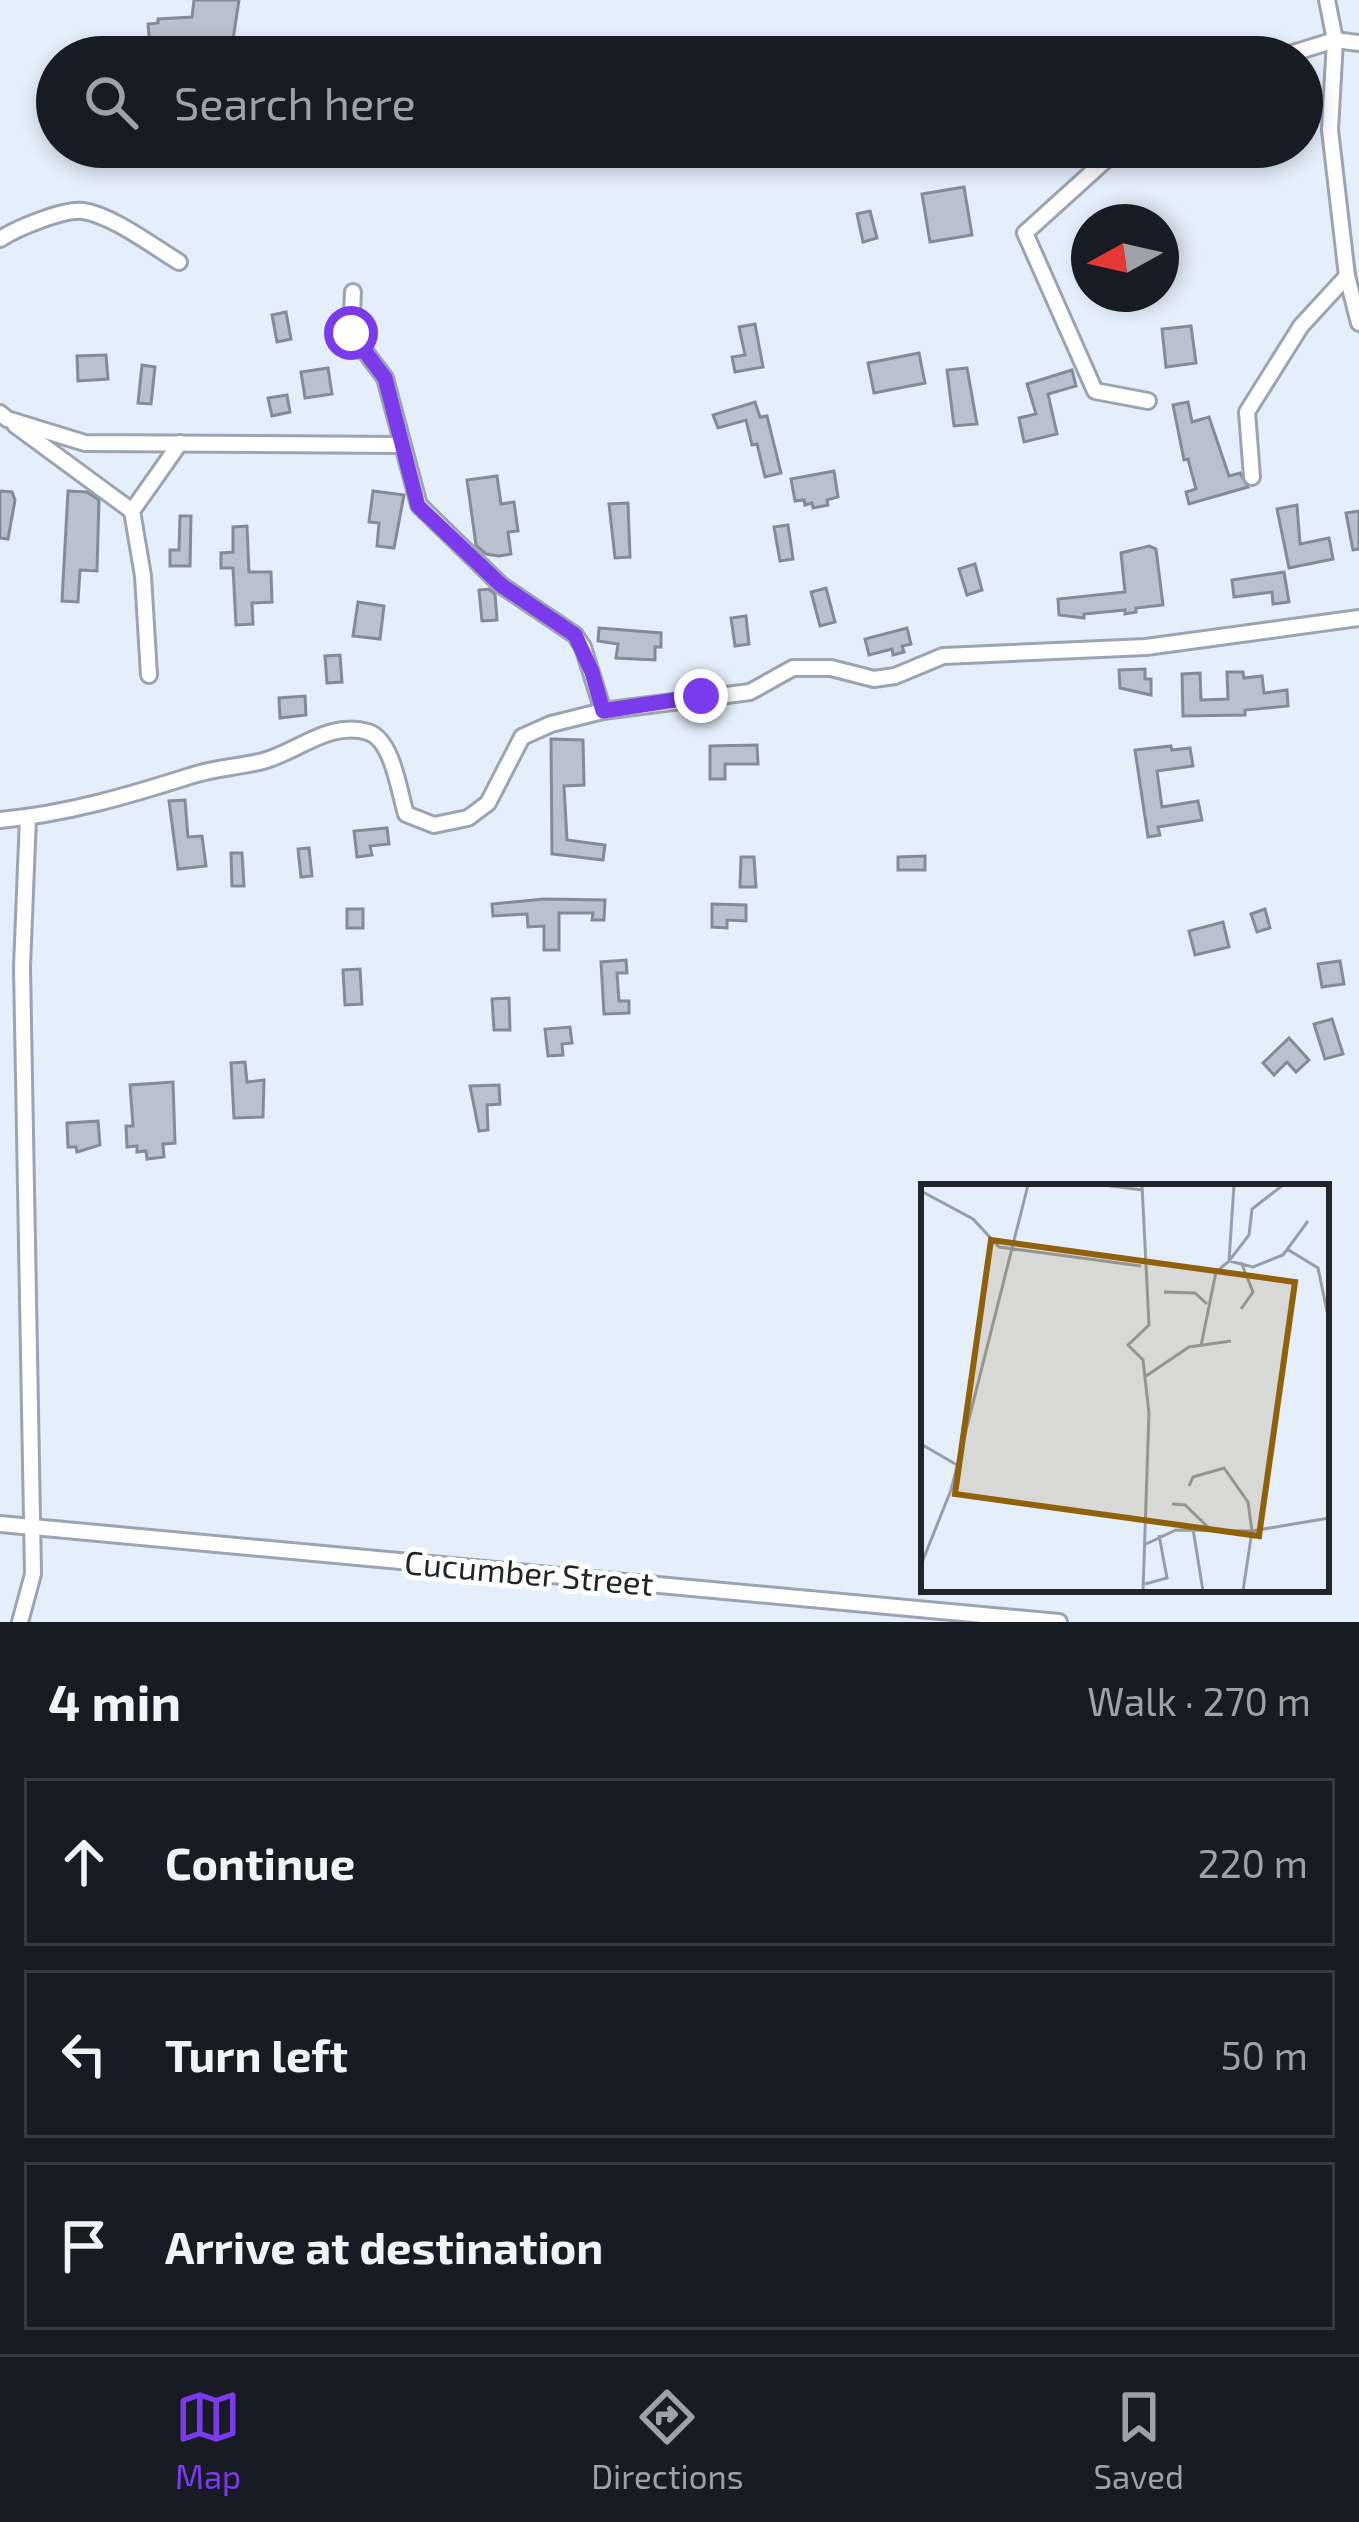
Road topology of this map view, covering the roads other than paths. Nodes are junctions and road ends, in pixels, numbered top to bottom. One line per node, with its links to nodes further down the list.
1 (1327, 0): 2 (street)
2 (1335, 40): 3 (street); 4 (street); 8 (street)
3 (1359, 43)
4 (1323, 44)
5 (1097, 168): 11 (street)
6 (0, 239): 7 (street)
7 (179, 262)
8 (1348, 276): 10 (street); 15 (street)
9 (353, 292): 14 (street)
10 (1359, 323)
11 (1148, 401)
12 (3, 416): 13 (street); 16 (street)
13 (180, 443): 14 (street); 16 (street)
14 (401, 446): 19 (street)
15 (1252, 477)
16 (132, 511): 18 (street)
17 (1359, 618): 19 (street)
18 (149, 675)
19 (603, 711): 20 (street)
20 (28, 817): 21 (street); 23 (street)
21 (0, 820)
22 (0, 1524): 23 (street, Cucumber Street)
23 (33, 1527): 24 (street); 25 (street, Cucumber Street)
24 (20, 1622)
25 (1059, 1622)

